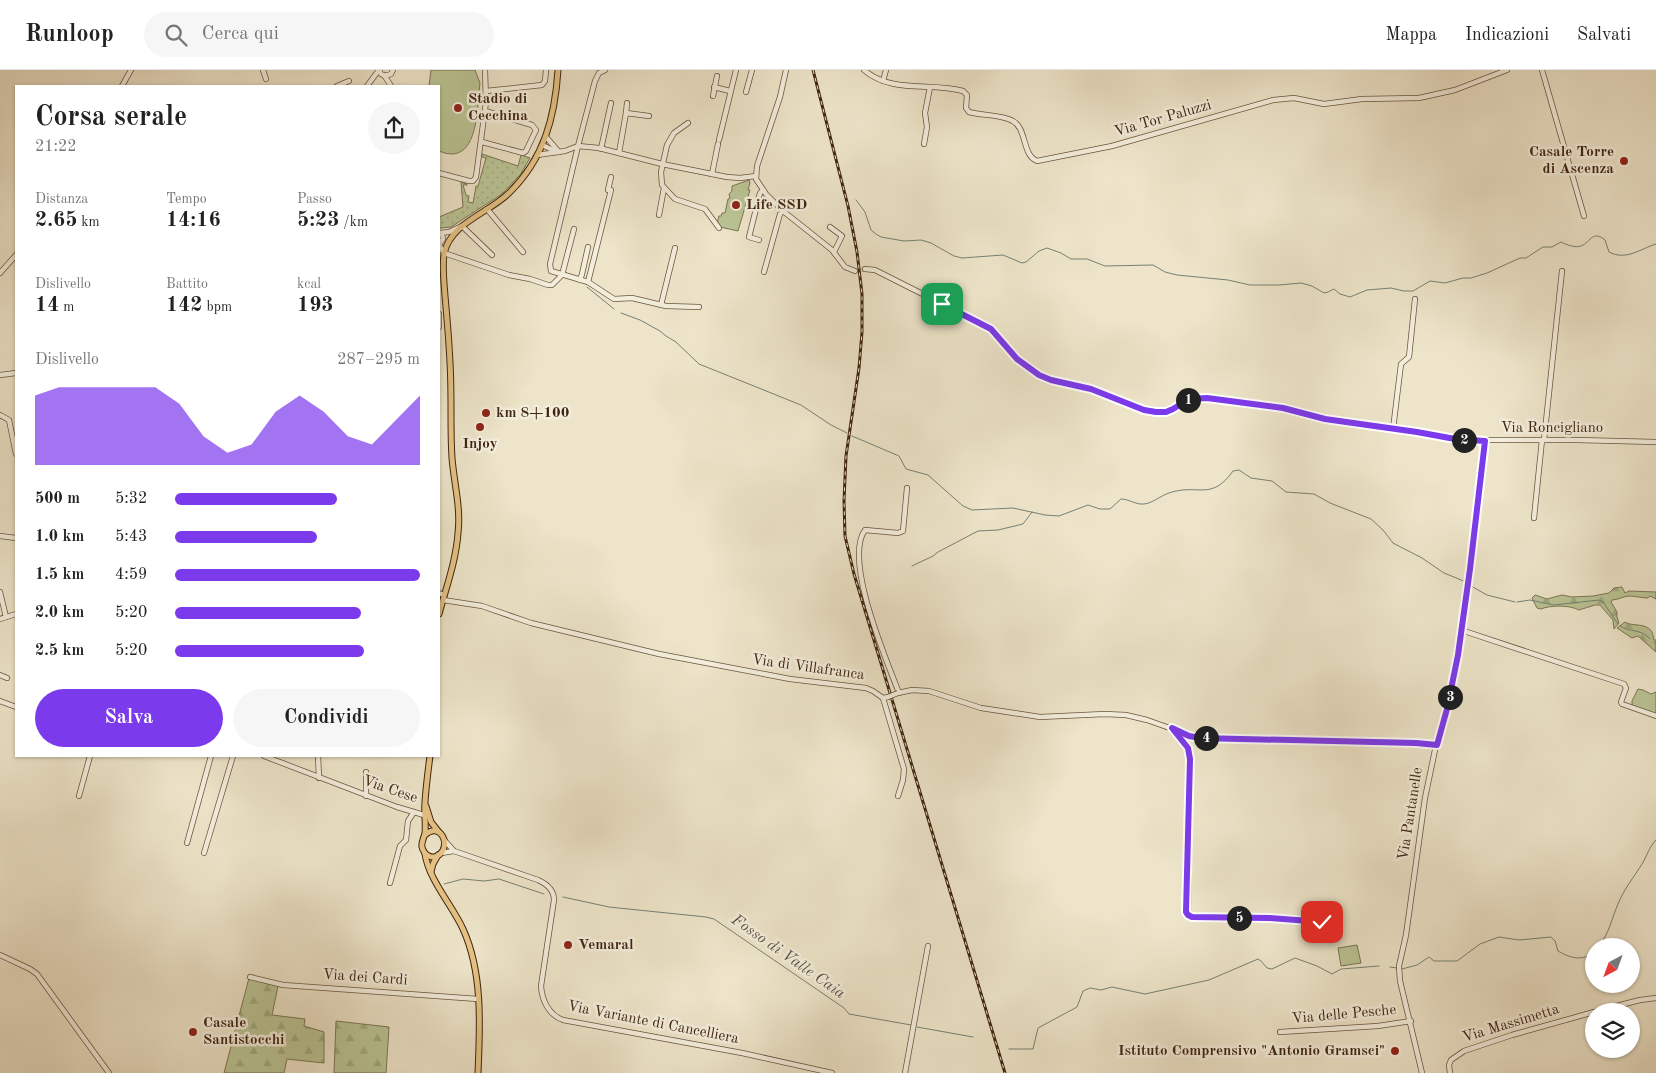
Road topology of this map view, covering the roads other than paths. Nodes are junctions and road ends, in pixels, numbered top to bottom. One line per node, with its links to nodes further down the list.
1 (131, 70): 24 (street)
2 (264, 70): 21 (street)
3 (378, 70): 18 (street); 20 (street)
4 (393, 70): 18 (street)
5 (485, 70): 30 (street)
6 (546, 70): 30 (street)
7 (558, 70): 40 (main road)
8 (594, 70): 17 (street)
9 (605, 70): 17 (street)
10 (736, 70): 31 (street)
11 (752, 70): 32 (street)
12 (786, 70): 54 (street)
13 (864, 70): 23 (street, Via Tor Paluzzi)
14 (886, 70): 23 (street)
15 (1507, 70): 29 (street, Via Tor Paluzzi)
16 (1542, 70): 61 (street)
17 (598, 74): 44 (street)
18 (385, 75): 20 (street); 27 (street)
19 (716, 76): 28 (street)
20 (374, 77): 26 (street)
21 (266, 78)
22 (349, 81): 25 (street)
23 (883, 81): 29 (street, Via Tor Paluzzi)
24 (123, 85)
25 (339, 85)
26 (368, 85)
27 (390, 85)
28 (714, 87): 31 (street); 33 (street)
29 (930, 87): 43 (street)
30 (486, 91): 36 (street)
31 (730, 91): 53 (street)
32 (746, 92)
33 (712, 96)
34 (611, 103): 45 (street)
35 (627, 103): 37 (street)
36 (485, 112): 41 (street); 41 (street)
37 (626, 112): 38 (street); 48 (street)
38 (649, 116)
39 (688, 123): 51 (street)
40 (546, 137): 42 (main road); 47 (street)
41 (482, 142): 52 (street)
42 (543, 144): 47 (street); 49 (main road)
43 (924, 144)
44 (578, 146): 45 (street); 46 (street); 50 (street)
45 (601, 149): 48 (street)
46 (569, 150): 47 (street); 50 (street)
47 (559, 152): 49 (street)
48 (619, 153): 51 (street)
49 (537, 155): 58 (main road)
50 (576, 161): 83 (street)
51 (662, 164): 53 (street); 56 (street)
52 (440, 173)
53 (712, 174): 54 (street)
54 (756, 176): 57 (street)
55 (611, 177): 85 (street)
56 (664, 188): 60 (street); 64 (street)
57 (763, 190): 59 (street); 68 (street)
58 (487, 209): 62 (main road); 73 (street)
59 (783, 211): 74 (street); 81 (street)
60 (659, 215)
61 (1584, 216)
62 (462, 226): 66 (street); 69 (main road); 76 (street)
63 (830, 227): 74 (street)
64 (719, 228)
65 (574, 229): 83 (street)
66 (440, 233)
67 (440, 234): 69 (street)
68 (759, 240)
69 (449, 242): 70 (street); 75 (main road)
70 (440, 244): 75 (street)
71 (588, 247): 84 (street)
72 (675, 248): 87 (street)
73 (523, 252)
74 (834, 252): 79 (street)
75 (444, 253): 83 (street); 102 (main road)
76 (492, 255)
77 (15, 256): 82 (street)
78 (865, 270): 92 (street, Via Roncigliano)
79 (855, 271)
80 (1562, 271): 93 (street)
81 (764, 272)
82 (0, 274)
83 (562, 275): 84 (street)
84 (580, 280): 85 (street)
85 (588, 282): 87 (street)
86 (1415, 299): 92 (street)
87 (662, 305): 88 (street)
88 (699, 308)
89 (15, 373): 90 (street)
90 (0, 375)
91 (0, 416): 96 (street)
92 (1393, 428): 94 (street, Via Roncigliano)
93 (1543, 440): 94 (street, Via Roncigliano); 95 (street, Via Roncigliano); 98 (street)
94 (1485, 441): 106 (street, Via Pantanelle)
95 (1656, 442)
96 (15, 449)
97 (907, 488): 109 (street)
98 (1534, 518)
99 (0, 536): 100 (street)
100 (15, 538)
101 (0, 592): 104 (street)
102 (442, 596): 110 (street, Via di Villafranca)
103 (15, 614): 104 (street)
104 (6, 617): 105 (street)
105 (0, 619)
106 (1461, 630): 113 (street); 115 (street, Via Pantanelle)
107 (0, 675): 108 (street)
108 (7, 678)
109 (899, 693): 110 (street, bridge); 114 (street)
110 (885, 697): 126 (street)
111 (0, 701): 112 (street)
112 (15, 707)
113 (1656, 716)
114 (1172, 728): 115 (street); 140 (street)
115 (1437, 745): 148 (street, Via Pantanelle)
116 (90, 757): 124 (street)
117 (211, 757): 133 (street)
118 (233, 757): 135 (street)
119 (266, 757): 123 (street, Via Cese)
120 (318, 757): 123 (street)
121 (430, 757): 127 (main road)
122 (366, 772): 125 (street)
123 (319, 778): 125 (street, Via Cese)
124 (79, 796)
125 (366, 796): 128 (street, Via Cese)
126 (898, 796)
127 (424, 803): 129 (main road); 130 (main road)
128 (414, 812): 129 (street, Via Cese); 139 (street)
129 (424, 815): 131 (main road)
130 (438, 831): 131 (main road); 132 (main road)
131 (425, 835): 136 (main road)
132 (444, 841): 134 (street, Via Variante di Cancelliera); 137 (main road)
133 (188, 843)
134 (454, 852): 137 (street, Via Variante di Cancelliera); 152 (street, Via Variante di Cancelliera)
135 (204, 853)
136 (425, 854): 137 (main road); 138 (main road)
137 (440, 854): 138 (main road)
138 (431, 873): 145 (main road)
139 (390, 883)
140 (1323, 935)
141 (928, 946): 153 (street)
142 (0, 955): 150 (street)
143 (250, 977): 145 (street, Via dei Cardi)
144 (1656, 998): 146 (street)
145 (478, 999): 151 (main road)
146 (1628, 1003)
147 (1585, 1015): 155 (street, Via Massimetta)
148 (1411, 1021): 149 (street, Via delle Pesche); 154 (street, Via Pantanelle)
149 (1280, 1032)
150 (109, 1073)
151 (478, 1073)
152 (832, 1073)
153 (905, 1073)
154 (1422, 1073)
155 (1450, 1073)

